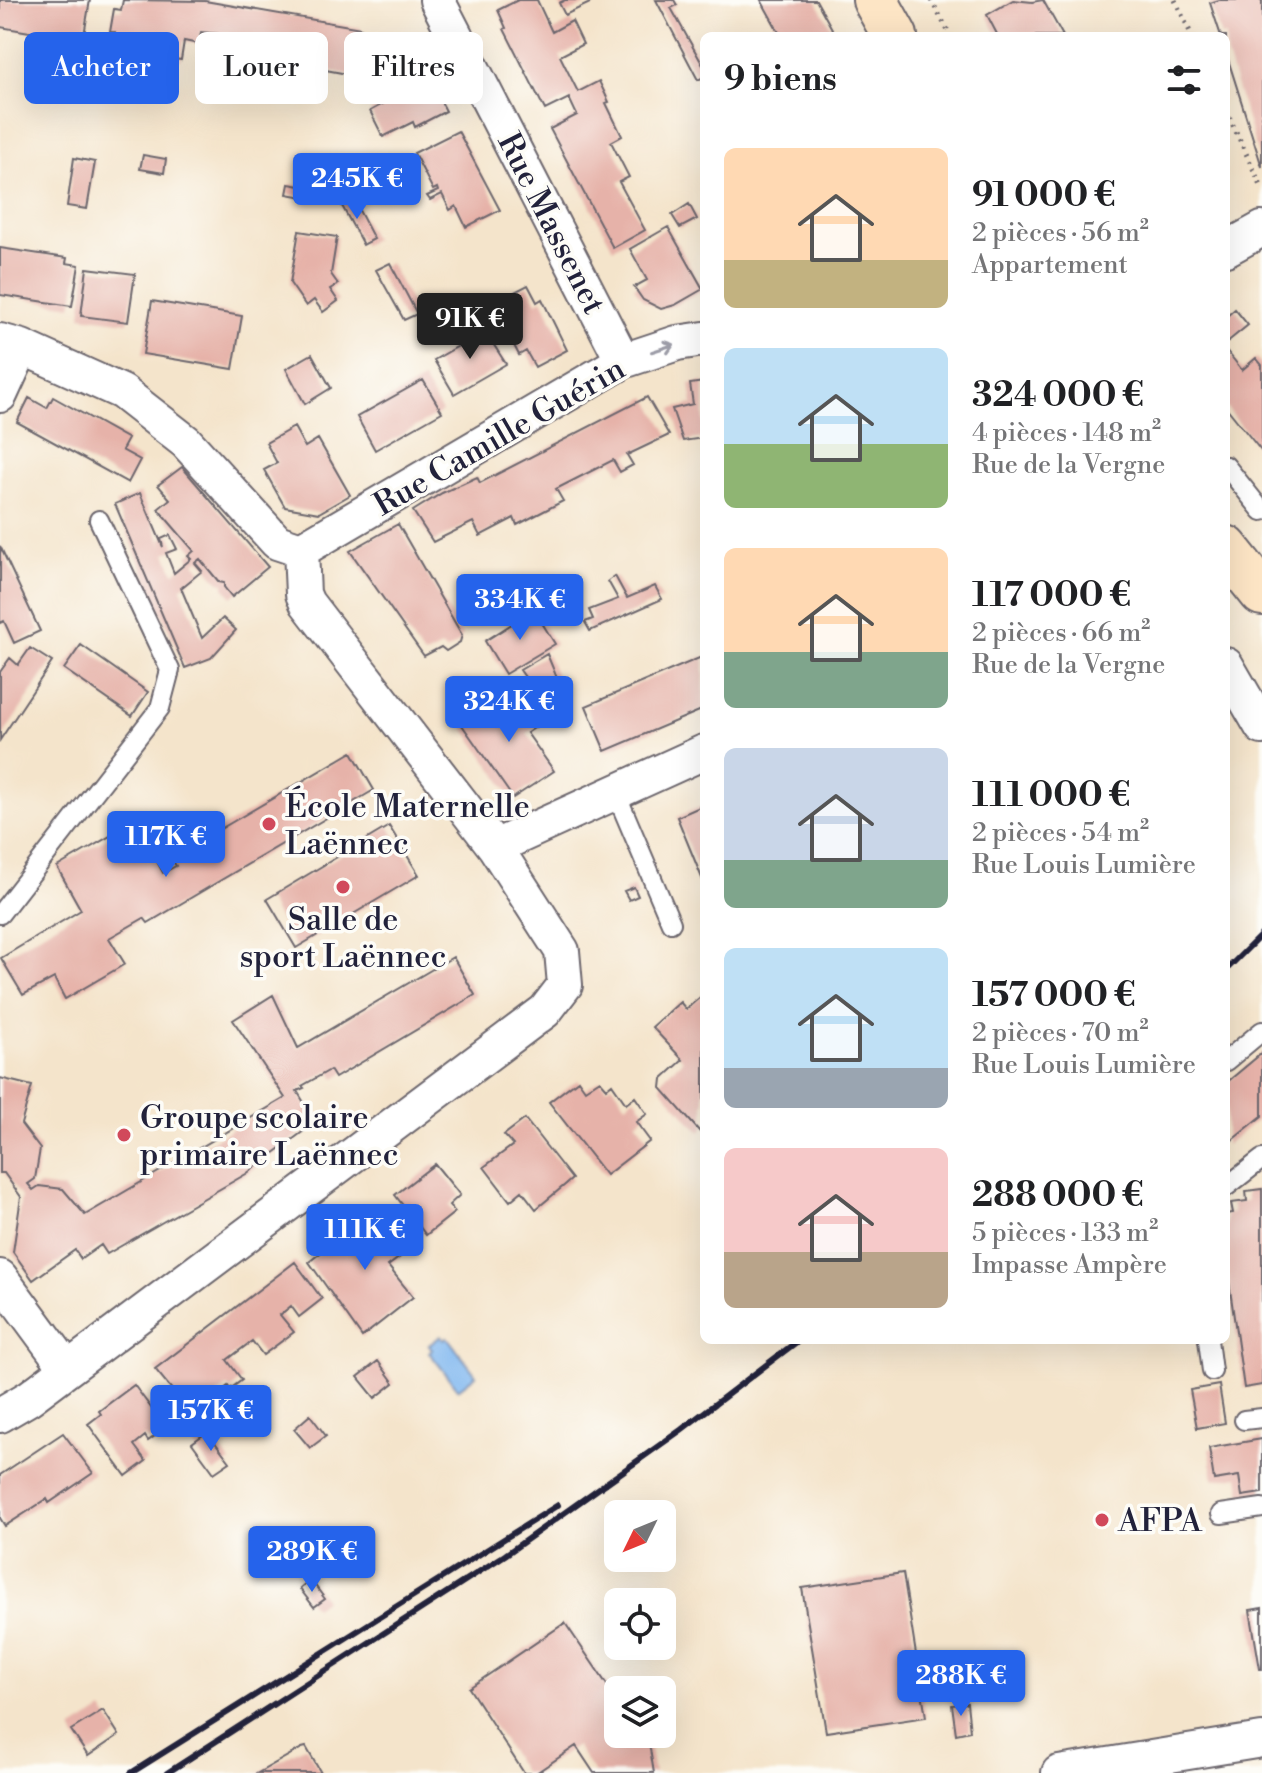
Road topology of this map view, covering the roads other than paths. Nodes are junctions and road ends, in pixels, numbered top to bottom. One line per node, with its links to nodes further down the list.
1 (437, 0): 8 (street, Rue Massenet)
2 (875, 0): 3 (main road)
3 (893, 32)
4 (1262, 229): 5 (street)
5 (1230, 247)
6 (700, 340): 8 (street, Rue Camille Guérin, one-way to 6)
7 (11, 344): 9 (street); 13 (street)
8 (623, 361): 13 (street, Rue Camille Guérin)
9 (0, 395)
10 (1230, 471): 11 (lane)
11 (1262, 511)
12 (99, 520): 21 (lane)
13 (301, 550): 20 (street)
14 (1230, 553): 15 (main road)
15 (1262, 593)
16 (1230, 672): 17 (street)
17 (1262, 727)
18 (700, 754): 19 (street)
19 (615, 791): 20 (street); 22 (lane)
20 (495, 847): 29 (street)
21 (0, 914)
22 (671, 923)
23 (1262, 1031): 24 (lane)
24 (1230, 1058)
25 (1262, 1159): 26 (lane)
26 (1230, 1184)
27 (0, 1277): 29 (street)
28 (1209, 1344): 30 (lane)
29 (67, 1368): 31 (street)
30 (1212, 1371)
31 (0, 1415)
32 (1262, 1508): 33 (lane)
33 (1221, 1514)
34 (1262, 1743): 35 (street)
35 (1059, 1773)

